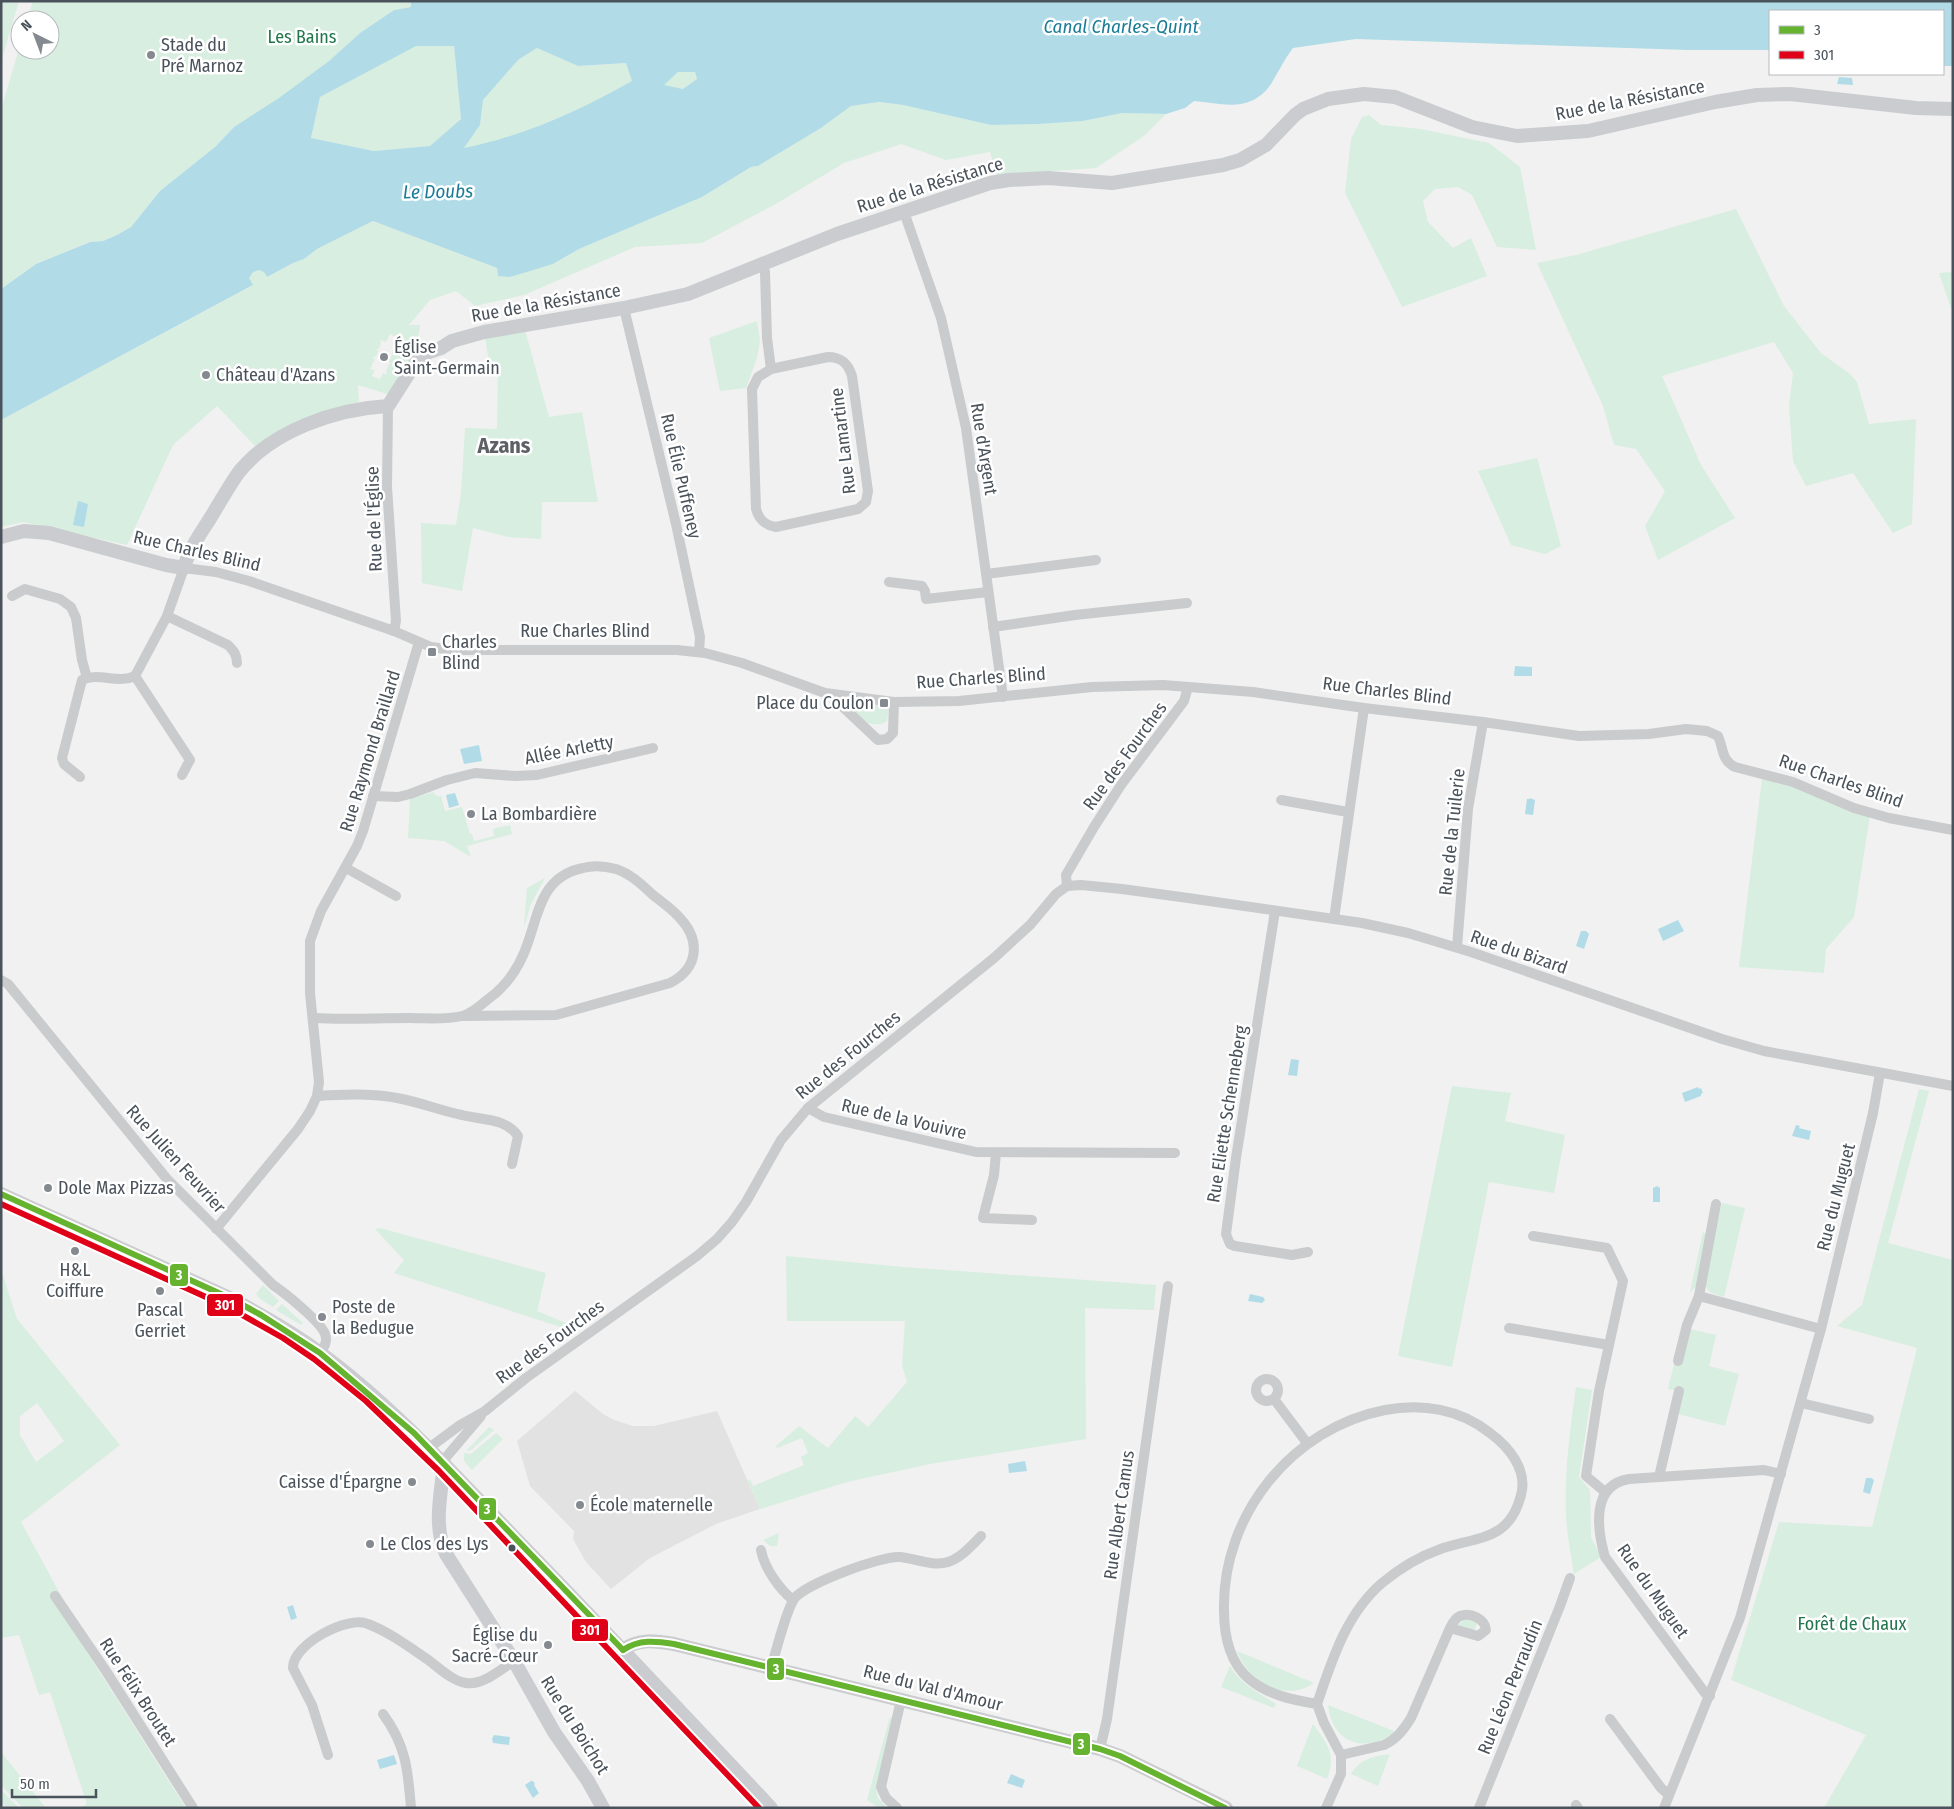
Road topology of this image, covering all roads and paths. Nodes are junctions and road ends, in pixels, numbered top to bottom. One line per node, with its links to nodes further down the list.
1 (1953, 109): 2 (street, Rue de la Résistance)
2 (904, 212): 3 (street, Rue de la Résistance); 10 (street, Rue d'Argent)
3 (762, 265): 4 (street, Rue de la Résistance); 5 (street)
4 (624, 308): 6 (street, Rue de la Résistance); 19 (street, Rue Élie Puffeney)
5 (771, 370): 5 (street, Rue Lamartine)
6 (388, 406): 9 (street); 17 (street, Rue de l'Église)
7 (1, 537): 9 (street, Rue Charles Blind)
8 (1096, 560): 10 (street)
9 (184, 568): 15 (street); 17 (street, Rue Charles Blind)
10 (986, 574): 12 (street, Rue d'Argent)
11 (889, 582): 12 (street)
12 (988, 592): 16 (street, Rue d'Argent)
13 (12, 596): 22 (street)
14 (1186, 603): 16 (street)
15 (167, 616): 20 (street); 21 (street)
16 (993, 627): 25 (street, Rue d'Argent)
17 (394, 631): 18 (street, Rue Charles Blind)
18 (420, 642): 19 (street, Rue Charles Blind); 32 (street, Rue Raymond Braillard)
19 (699, 652): 24 (street, Rue Charles Blind)
20 (237, 663)
21 (135, 676): 22 (street); 30 (street)
22 (87, 678): 31 (street)
23 (1188, 687): 25 (street, Rue Charles Blind); 27 (street, Rue Charles Blind); 37 (street, Rue des Fourches)
24 (840, 696): 26 (street, Rue Charles Blind); 26 (street)
25 (1002, 698): 26 (street, Rue Charles Blind)
26 (894, 702)
27 (1364, 708): 28 (street, Rue Charles Blind); 34 (street)
28 (1483, 722): 35 (street, Rue Charles Blind); 41 (street, Rue de la Tuilerie)
29 (653, 748): 32 (street, Allée Arletty)
30 (182, 775)
31 (80, 776)
32 (374, 796): 36 (street, Rue Raymond Braillard)
33 (1281, 800): 34 (street)
34 (1348, 812): 40 (street)
35 (1953, 830)
36 (346, 868): 38 (street); 44 (street, Rue Raymond Braillard)
37 (1067, 886): 39 (street, Rue du Bizard); 48 (street, Rue des Fourches)
38 (396, 896)
39 (1276, 910): 40 (street, Rue du Bizard); 57 (street, Rue Eliette Schenneberg)
40 (1334, 919): 41 (street, Rue du Bizard)
41 (1456, 947): 45 (street, Rue du Bizard)
42 (1, 980): 55 (street, Rue Julien Feuvrier)
43 (463, 1016): 43 (street); 44 (street)
44 (314, 1018): 47 (street, Rue Raymond Braillard)
45 (1880, 1073): 46 (street, Rue du Bizard); 61 (street, Rue du Muguet)
46 (1953, 1086)
47 (317, 1096): 51 (street); 55 (street, Rue Raymond Braillard)
48 (808, 1108): 50 (street, Rue de la Vouivre); 68 (street, Rue des Fourches)
49 (1176, 1153): 50 (street, Rue de la Vouivre)
50 (996, 1154): 54 (street)
51 (512, 1164)
52 (1, 1194): 63 (street)
53 (1716, 1204): 59 (street)
54 (1032, 1220)
55 (216, 1229): 63 (street, Rue Julien Feuvrier)
56 (1533, 1236): 62 (street)
57 (1308, 1252)
58 (1168, 1286): 90 (street, Rue Albert Camus)
59 (1699, 1296): 61 (street); 64 (street)
60 (1509, 1328): 62 (street)
61 (1821, 1329): 67 (street, Rue du Muguet)
62 (1609, 1345): 75 (street)
63 (320, 1353): 71 (street)
64 (1678, 1360)
65 (1678, 1391): 74 (street)
66 (1274, 1399): 70 (street)
67 (1801, 1403): 69 (street); 73 (street, Rue du Muguet)
68 (484, 1412): 71 (street, Rue des Fourches); 72 (street, Rue des Fourches)
69 (1868, 1420)
70 (1307, 1443): 87 (street); 87 (street)
71 (429, 1448): 72 (street)
72 (443, 1463): 82 (street); 83 (street, Rue du Boichot)
73 (1781, 1474): 74 (street); 85 (street, Rue du Muguet)
74 (1659, 1477): 75 (street)
75 (1605, 1492): 85 (street, Rue du Muguet)
76 (981, 1536): 80 (street)
77 (761, 1550): 80 (street)
78 (1570, 1578): 101 (street, Rue Léon Perraudin)
79 (55, 1596): 94 (street, Rue Félix Broutet)
80 (793, 1600): 84 (street)
81 (1450, 1628): 92 (street)
82 (623, 1650): 84 (street, Rue du Val d'Amour); 97 (street)
83 (514, 1661): 91 (street); 96 (street, Rue du Boichot)
84 (771, 1668): 86 (street, Rue du Val d'Amour)
85 (1710, 1696): 93 (street, Rue du Muguet)
86 (901, 1700): 90 (street, Rue du Val d'Amour); 98 (street)
87 (1317, 1704): 92 (street)
88 (383, 1714): 95 (street)
89 (1610, 1719): 93 (street)
90 (1100, 1749): 99 (street, Rue du Val d'Amour)
91 (328, 1755)
92 (1341, 1755): 100 (street)
93 (1669, 1795): 102 (street, Rue du Muguet)
94 (193, 1808)
95 (411, 1808)
96 (604, 1808)
97 (771, 1808)
98 (897, 1808)
99 (1226, 1808)
100 (1326, 1808)
101 (1479, 1808)
102 (1664, 1808)

